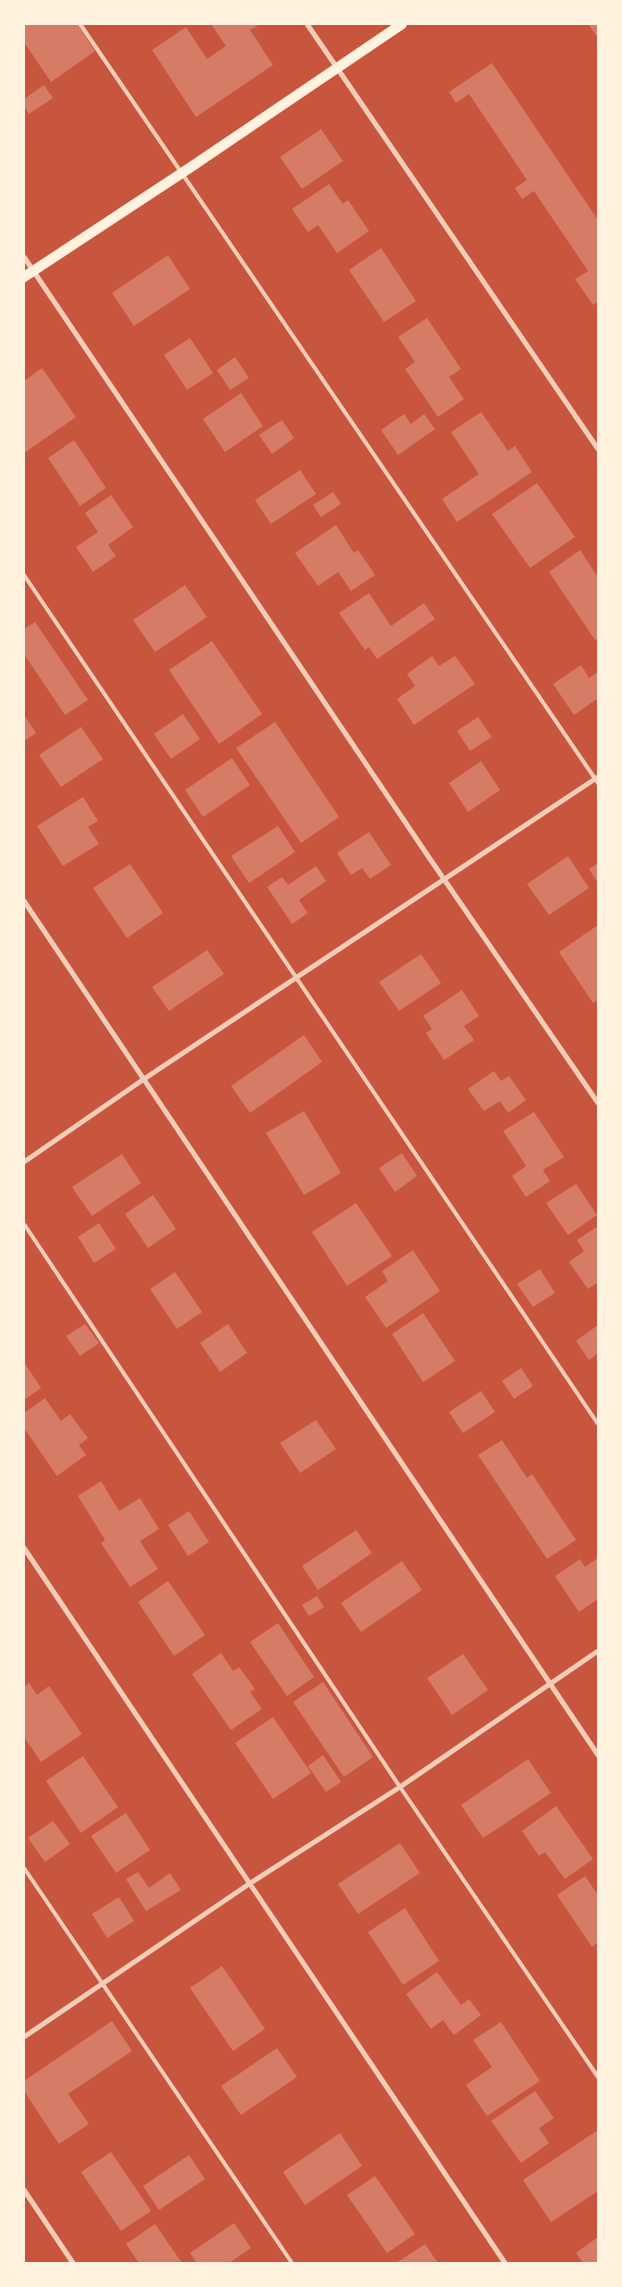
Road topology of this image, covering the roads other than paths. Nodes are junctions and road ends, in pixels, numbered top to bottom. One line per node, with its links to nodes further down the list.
1 (80, 24): 5 (lane)
2 (307, 24): 4 (street)
3 (402, 24): 4 (main road)
4 (337, 67): 5 (main road); 9 (street)
5 (181, 174): 7 (main road); 11 (lane)
6 (24, 257): 7 (street)
7 (33, 271): 8 (main road); 12 (street)
8 (24, 277)
9 (598, 449)
10 (24, 575): 14 (lane)
11 (597, 780): 12 (street)
12 (444, 879): 14 (street); 16 (street)
13 (24, 901): 15 (street)
14 (297, 977): 15 (street); 19 (lane)
15 (144, 1079): 17 (street); 22 (street)
16 (598, 1103)
17 (24, 1162)
18 (24, 1224): 24 (lane)
19 (598, 1424)
20 (24, 1548): 26 (street)
21 (598, 1651): 22 (street)
22 (550, 1683): 23 (street); 24 (street)
23 (598, 1755)
24 (400, 1786): 26 (street); 29 (lane)
25 (24, 1868): 27 (lane)
26 (249, 1884): 27 (street); 33 (street)
27 (102, 1984): 28 (street); 32 (lane)
28 (24, 2037)
29 (598, 2077)
30 (24, 2190): 31 (street)
31 (73, 2263)
32 (292, 2263)
33 (506, 2263)

